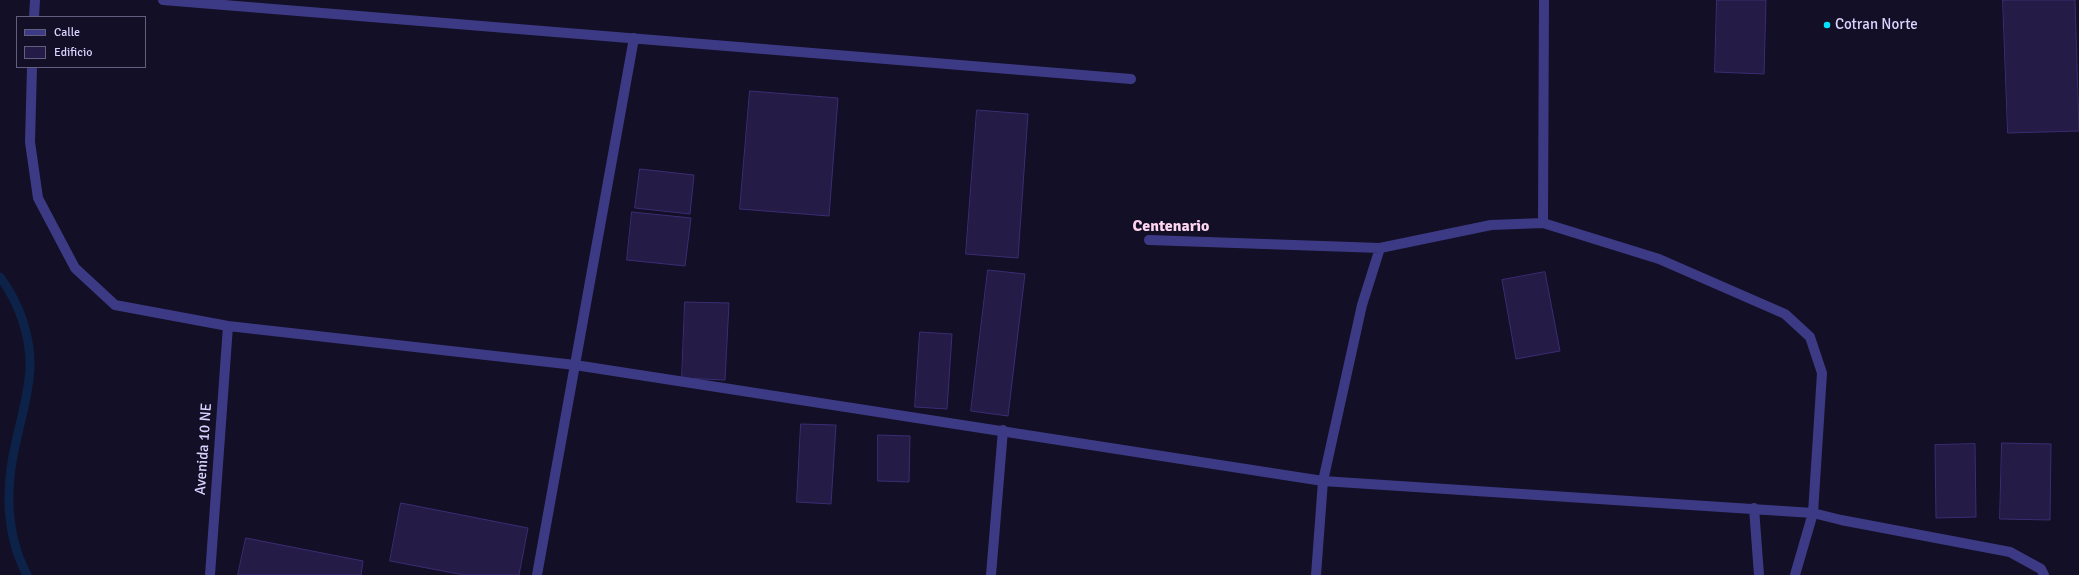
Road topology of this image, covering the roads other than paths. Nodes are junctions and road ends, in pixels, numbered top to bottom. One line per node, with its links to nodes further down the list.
1 (35, 0): 4 (street)
2 (163, 0): 5 (street)
3 (1544, 0): 8 (street)
4 (34, 16)
5 (634, 38): 7 (street); 12 (street)
6 (32, 68): 11 (street)
7 (1131, 79)
8 (1543, 223): 10 (street); 16 (street)
9 (1149, 240): 10 (street)
10 (1380, 248): 14 (street)
11 (228, 326): 12 (street); 17 (street, Avenida 10 NE)
12 (575, 365): 13 (street); 18 (street)
13 (1003, 430): 14 (street); 19 (street)
14 (1323, 481): 15 (street); 20 (street)
15 (1754, 508): 16 (street); 21 (street)
16 (1813, 513): 22 (street); 23 (street)
17 (210, 575)
18 (537, 575)
19 (991, 575)
20 (1316, 575)
21 (1758, 575)
22 (1795, 575)
23 (2044, 575)

